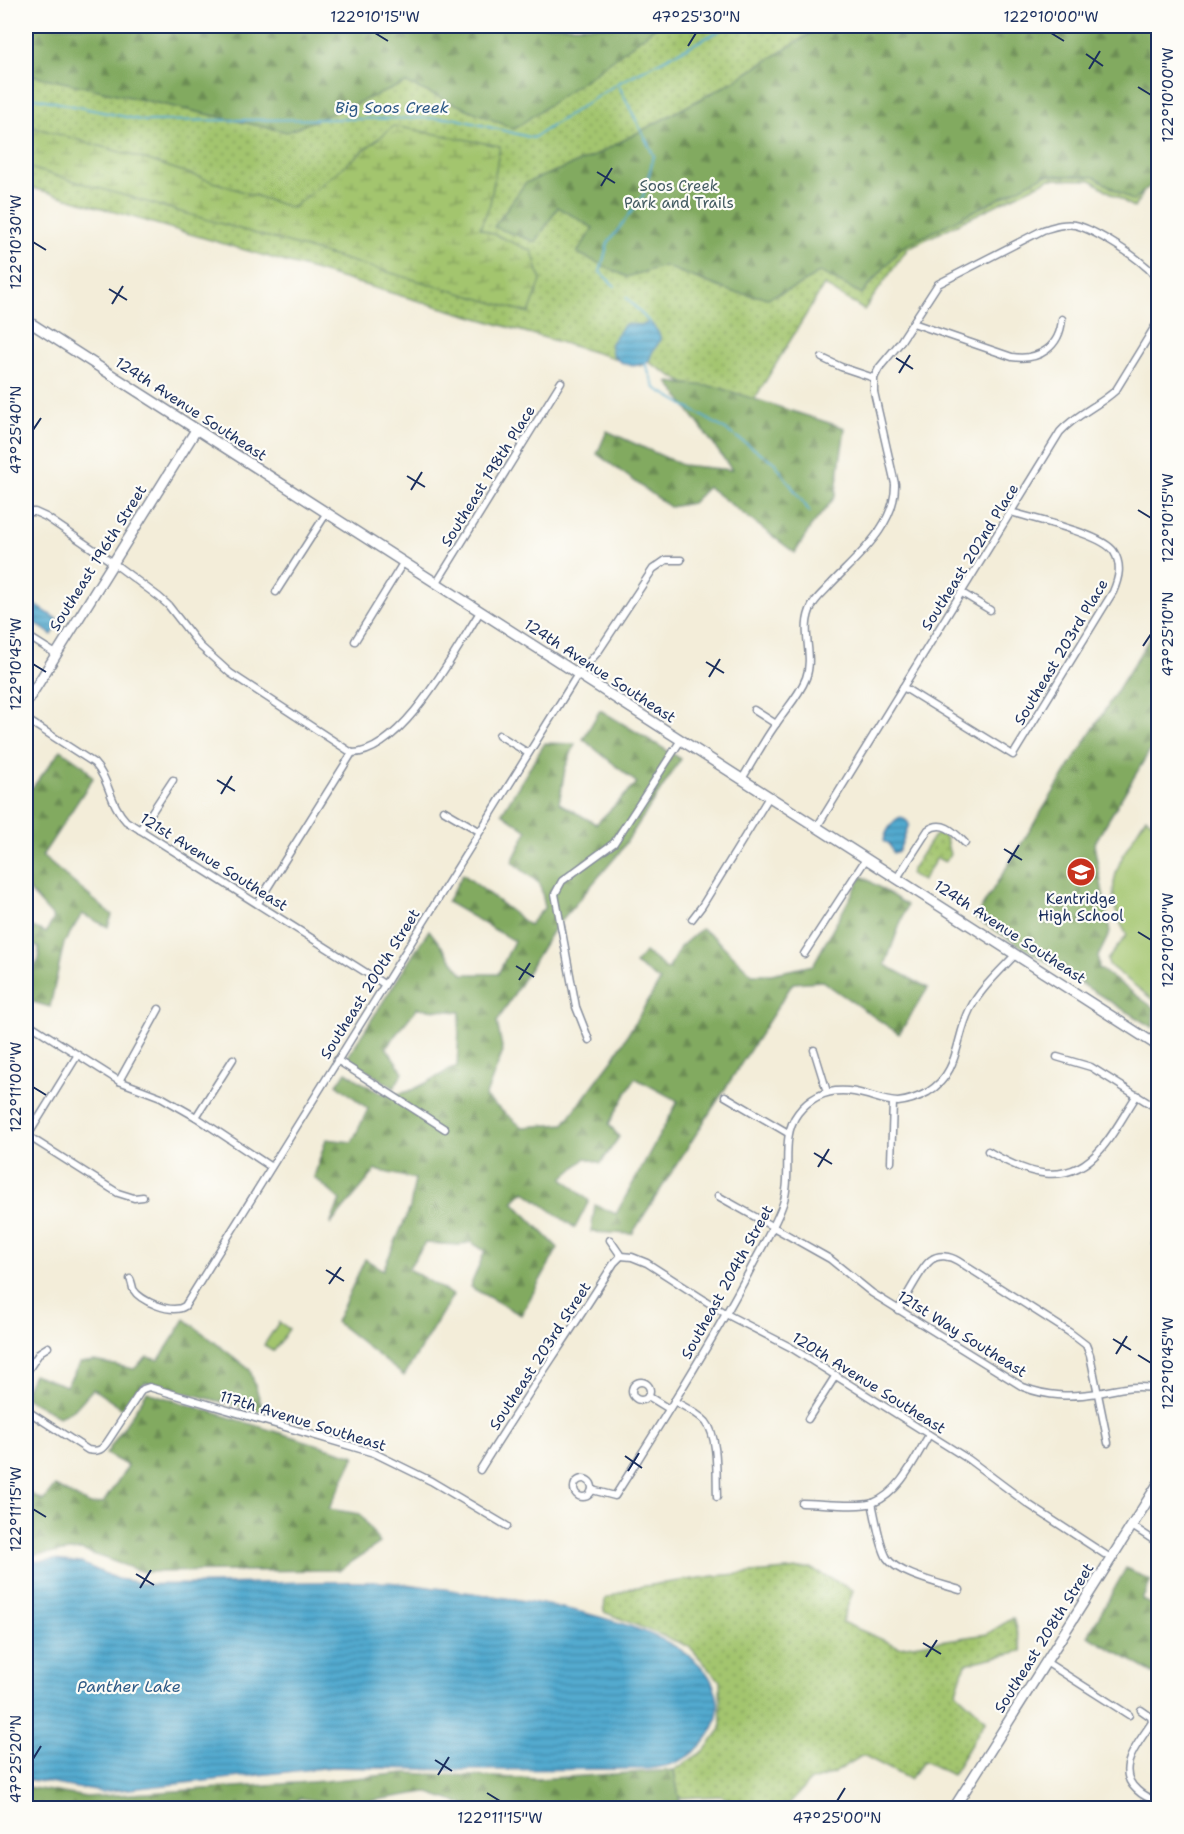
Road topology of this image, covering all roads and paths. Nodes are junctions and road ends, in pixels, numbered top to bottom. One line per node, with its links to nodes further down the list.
1 (1158, 283): 5 (street)
2 (1158, 316): 11 (street, Southeast 202nd Place)
3 (1062, 319): 5 (street)
4 (26, 320): 9 (street, 124th Avenue Southeast)
5 (913, 323): 7 (street)
6 (822, 358): 7 (street)
7 (874, 378): 29 (street)
8 (561, 382): 16 (street, Southeast 198th Place)
9 (196, 430): 12 (street, 124th Avenue Southeast); 14 (street, Southeast 196th Street)
10 (26, 512): 14 (street)
11 (1011, 512): 18 (street, Southeast 202nd Place); 25 (street, Southeast 203rd Place)
12 (326, 514): 15 (street, 124th Avenue Southeast); 17 (street)
13 (681, 560): 24 (street, Southeast 200th Street)
14 (112, 562): 23 (street, Southeast 196th Street); 32 (street)
15 (403, 563): 16 (street, 124th Avenue Southeast); 22 (street)
16 (436, 584): 20 (street, 124th Avenue Southeast)
17 (276, 592)
18 (962, 593): 19 (street); 25 (street, Southeast 202nd Place)
19 (990, 610)
20 (480, 612): 24 (street, 124th Avenue Southeast); 32 (street)
21 (26, 635): 23 (street)
22 (355, 641)
23 (56, 654): 26 (street, Southeast 196th Street)
24 (578, 674): 31 (street, 124th Avenue Southeast); 33 (street, Southeast 200th Street)
25 (903, 687): 38 (street, Southeast 202nd Place)
26 (26, 703)
27 (754, 710): 29 (street)
28 (26, 719): 39 (street, 121st Avenue Southeast)
29 (776, 724): 34 (street)
30 (499, 735): 33 (street)
31 (681, 740): 34 (street, 124th Avenue Southeast); 51 (street)
32 (352, 753): 44 (street)
33 (528, 753): 40 (street, Southeast 200th Street)
34 (742, 779): 36 (street, 124th Avenue Southeast)
35 (173, 780): 39 (street)
36 (770, 797): 38 (street, 124th Avenue Southeast); 45 (street)
37 (443, 810): 40 (street)
38 (817, 827): 42 (street, 124th Avenue Southeast)
39 (140, 830): 44 (street, 121st Avenue Southeast)
40 (479, 831): 48 (street, Southeast 200th Street)
41 (965, 843): 43 (street)
42 (866, 859): 43 (street, 124th Avenue Southeast); 46 (street)
43 (897, 878): 47 (street, 124th Avenue Southeast)
44 (258, 903): 48 (street, 121st Avenue Southeast)
45 (692, 919)
46 (804, 954)
47 (1016, 954): 52 (street, 124th Avenue Southeast); 62 (street)
48 (384, 984): 57 (street, Southeast 200th Street)
49 (159, 1009): 58 (street)
50 (26, 1022): 54 (street)
51 (589, 1040)
52 (1158, 1046)
53 (814, 1050): 59 (street)
54 (77, 1056): 58 (street); 67 (street)
55 (1057, 1058): 60 (street)
56 (233, 1059): 64 (street)
57 (337, 1060): 65 (street); 70 (street, Southeast 200th Street)
58 (119, 1081): 64 (street)
59 (826, 1092): 62 (street); 66 (street)
60 (1137, 1095): 63 (street); 68 (street)
61 (725, 1096): 66 (street)
62 (893, 1102): 69 (street)
63 (1158, 1108)
64 (195, 1117): 70 (street)
65 (445, 1129)
66 (788, 1133): 73 (street, Southeast 204th Street)
67 (27, 1137): 72 (street)
68 (988, 1151)
69 (891, 1162)
70 (271, 1167): 78 (street, Southeast 200th Street)
71 (718, 1196): 73 (street, 121st Way Southeast)
72 (143, 1197)
73 (773, 1226): 79 (street, 121st Way Southeast); 80 (street, Southeast 204th Street)
74 (1158, 1232): 76 (street)
75 (610, 1240): 77 (street)
76 (1153, 1242)
77 (621, 1256): 80 (street, 120th Avenue Southeast); 93 (street, Southeast 203rd Street)
78 (130, 1279)
79 (898, 1310): 85 (street, 121st Way Southeast); 85 (street)
80 (726, 1314): 83 (street, 120th Avenue Southeast); 87 (street, Southeast 204th Street)
81 (48, 1347): 82 (street)
82 (26, 1373)
83 (836, 1376): 90 (street); 91 (street, 120th Avenue Southeast)
84 (1158, 1389): 85 (street, 121st Way Southeast)
85 (1098, 1393): 92 (street)
86 (648, 1396): 88 (street)
87 (674, 1401): 88 (street, Southeast 204th Street); 96 (street)
88 (669, 1409): 95 (street, Southeast 204th Street)
89 (26, 1410): 99 (street, 117th Avenue Southeast)
90 (808, 1419)
91 (929, 1435): 98 (street); 102 (street, 120th Avenue Southeast)
92 (1108, 1443)
93 (480, 1470)
94 (1158, 1484): 100 (street, Southeast 208th Street)
95 (592, 1490)
96 (717, 1497)
97 (802, 1503): 98 (street)
98 (872, 1503): 103 (street)
99 (507, 1526)
100 (1132, 1526): 101 (street); 102 (street, Southeast 208th Street)
101 (1158, 1543)
102 (1112, 1559): 104 (street, Southeast 208th Street)
103 (960, 1590)
104 (1046, 1662): 106 (street); 108 (street, Southeast 208th Street)
105 (1141, 1710): 107 (street)
106 (1130, 1715)
107 (1158, 1801)
108 (954, 1809)

